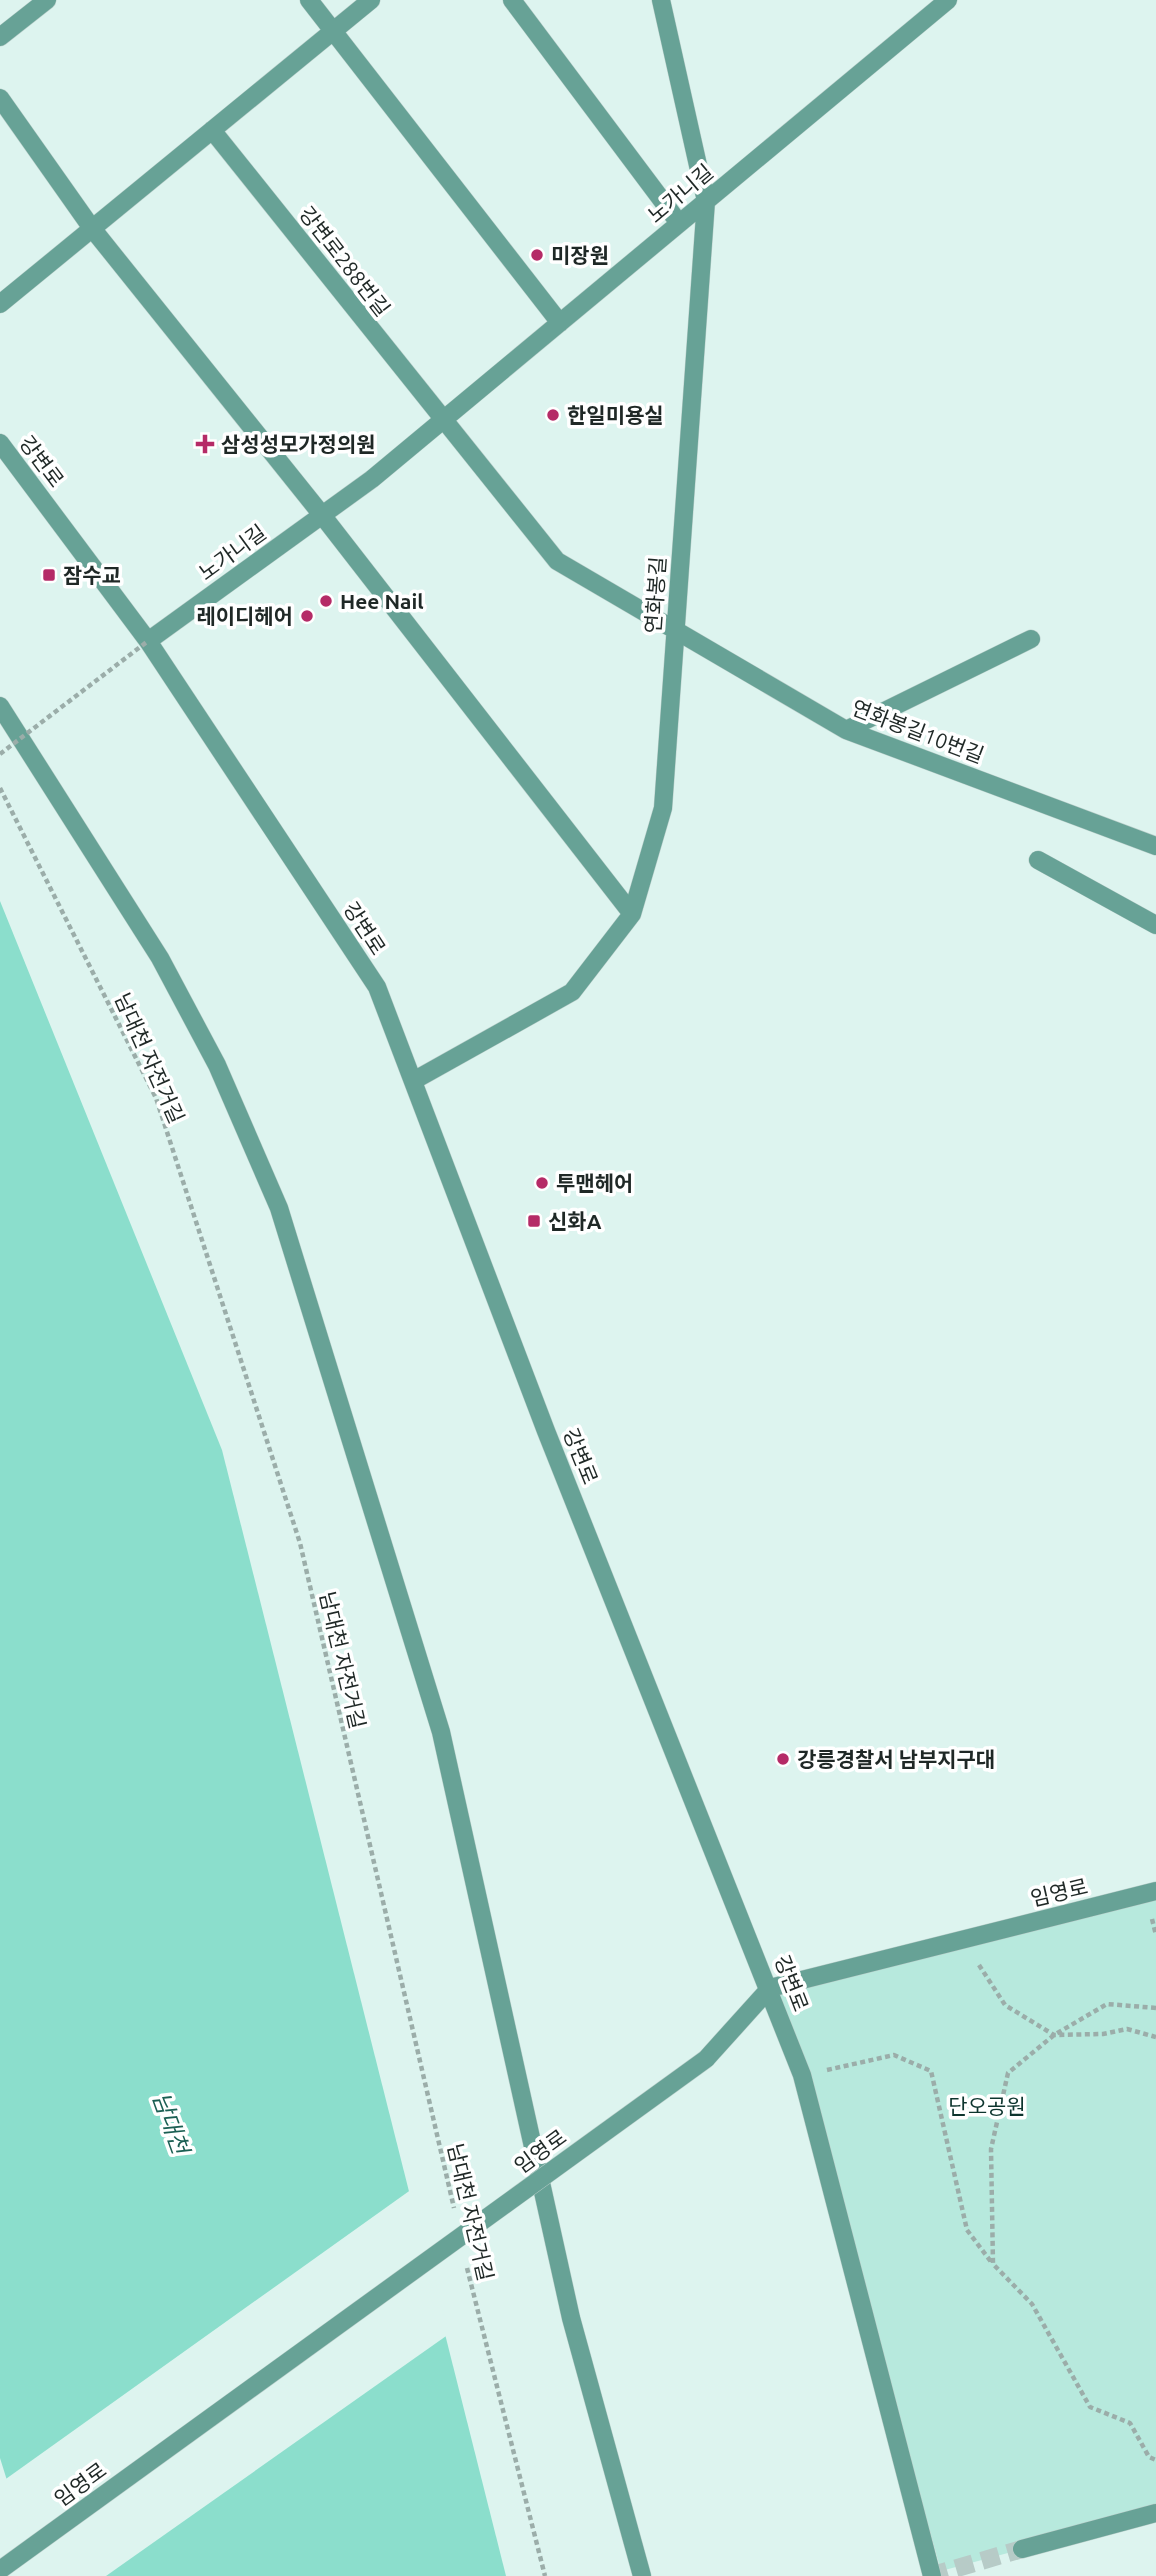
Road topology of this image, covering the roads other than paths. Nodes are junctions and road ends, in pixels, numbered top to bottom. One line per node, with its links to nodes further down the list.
1 (47, 0): 8 (street)
2 (309, 0): 7 (street)
3 (371, 0): 7 (street)
4 (512, 0): 12 (street)
5 (660, 0): 11 (street, 연화봉길)
6 (948, 0): 11 (street, 노가니길)
7 (332, 32): 10 (street); 15 (street)
8 (0, 37)
9 (0, 98): 13 (street)
10 (212, 130): 13 (street); 16 (street, 강변로288번길)
11 (706, 201): 12 (street, 노가니길); 19 (street, 연화봉길)
12 (679, 223): 15 (street, 노가니길)
13 (91, 227): 14 (street); 18 (street)
14 (0, 304)
15 (560, 323): 16 (street, 노가니길)
16 (442, 421): 18 (street, 노가니길); 19 (street)
17 (0, 443): 21 (street, 강변로)
18 (322, 515): 21 (street, 노가니길); 26 (street)
19 (676, 632): 23 (street, 연화봉길10번길); 26 (street, 연화봉길)
20 (1031, 639): 23 (street)
21 (148, 641): 28 (street, 강변로)
22 (0, 706): 34 (street)
23 (846, 730): 24 (street, 연화봉길10번길)
24 (1156, 846)
25 (1038, 860): 27 (street)
26 (632, 914): 28 (street, 연화봉길)
27 (1156, 925)
28 (413, 1081): 30 (street, 강변로)
29 (1156, 1891): 30 (street, 임영로)
30 (769, 1988): 33 (street, 임영로, bridge); 35 (street, 강변로)
31 (1156, 2513): 32 (street)
32 (1022, 2549)
33 (0, 2570)
34 (642, 2576)
35 (932, 2576)

